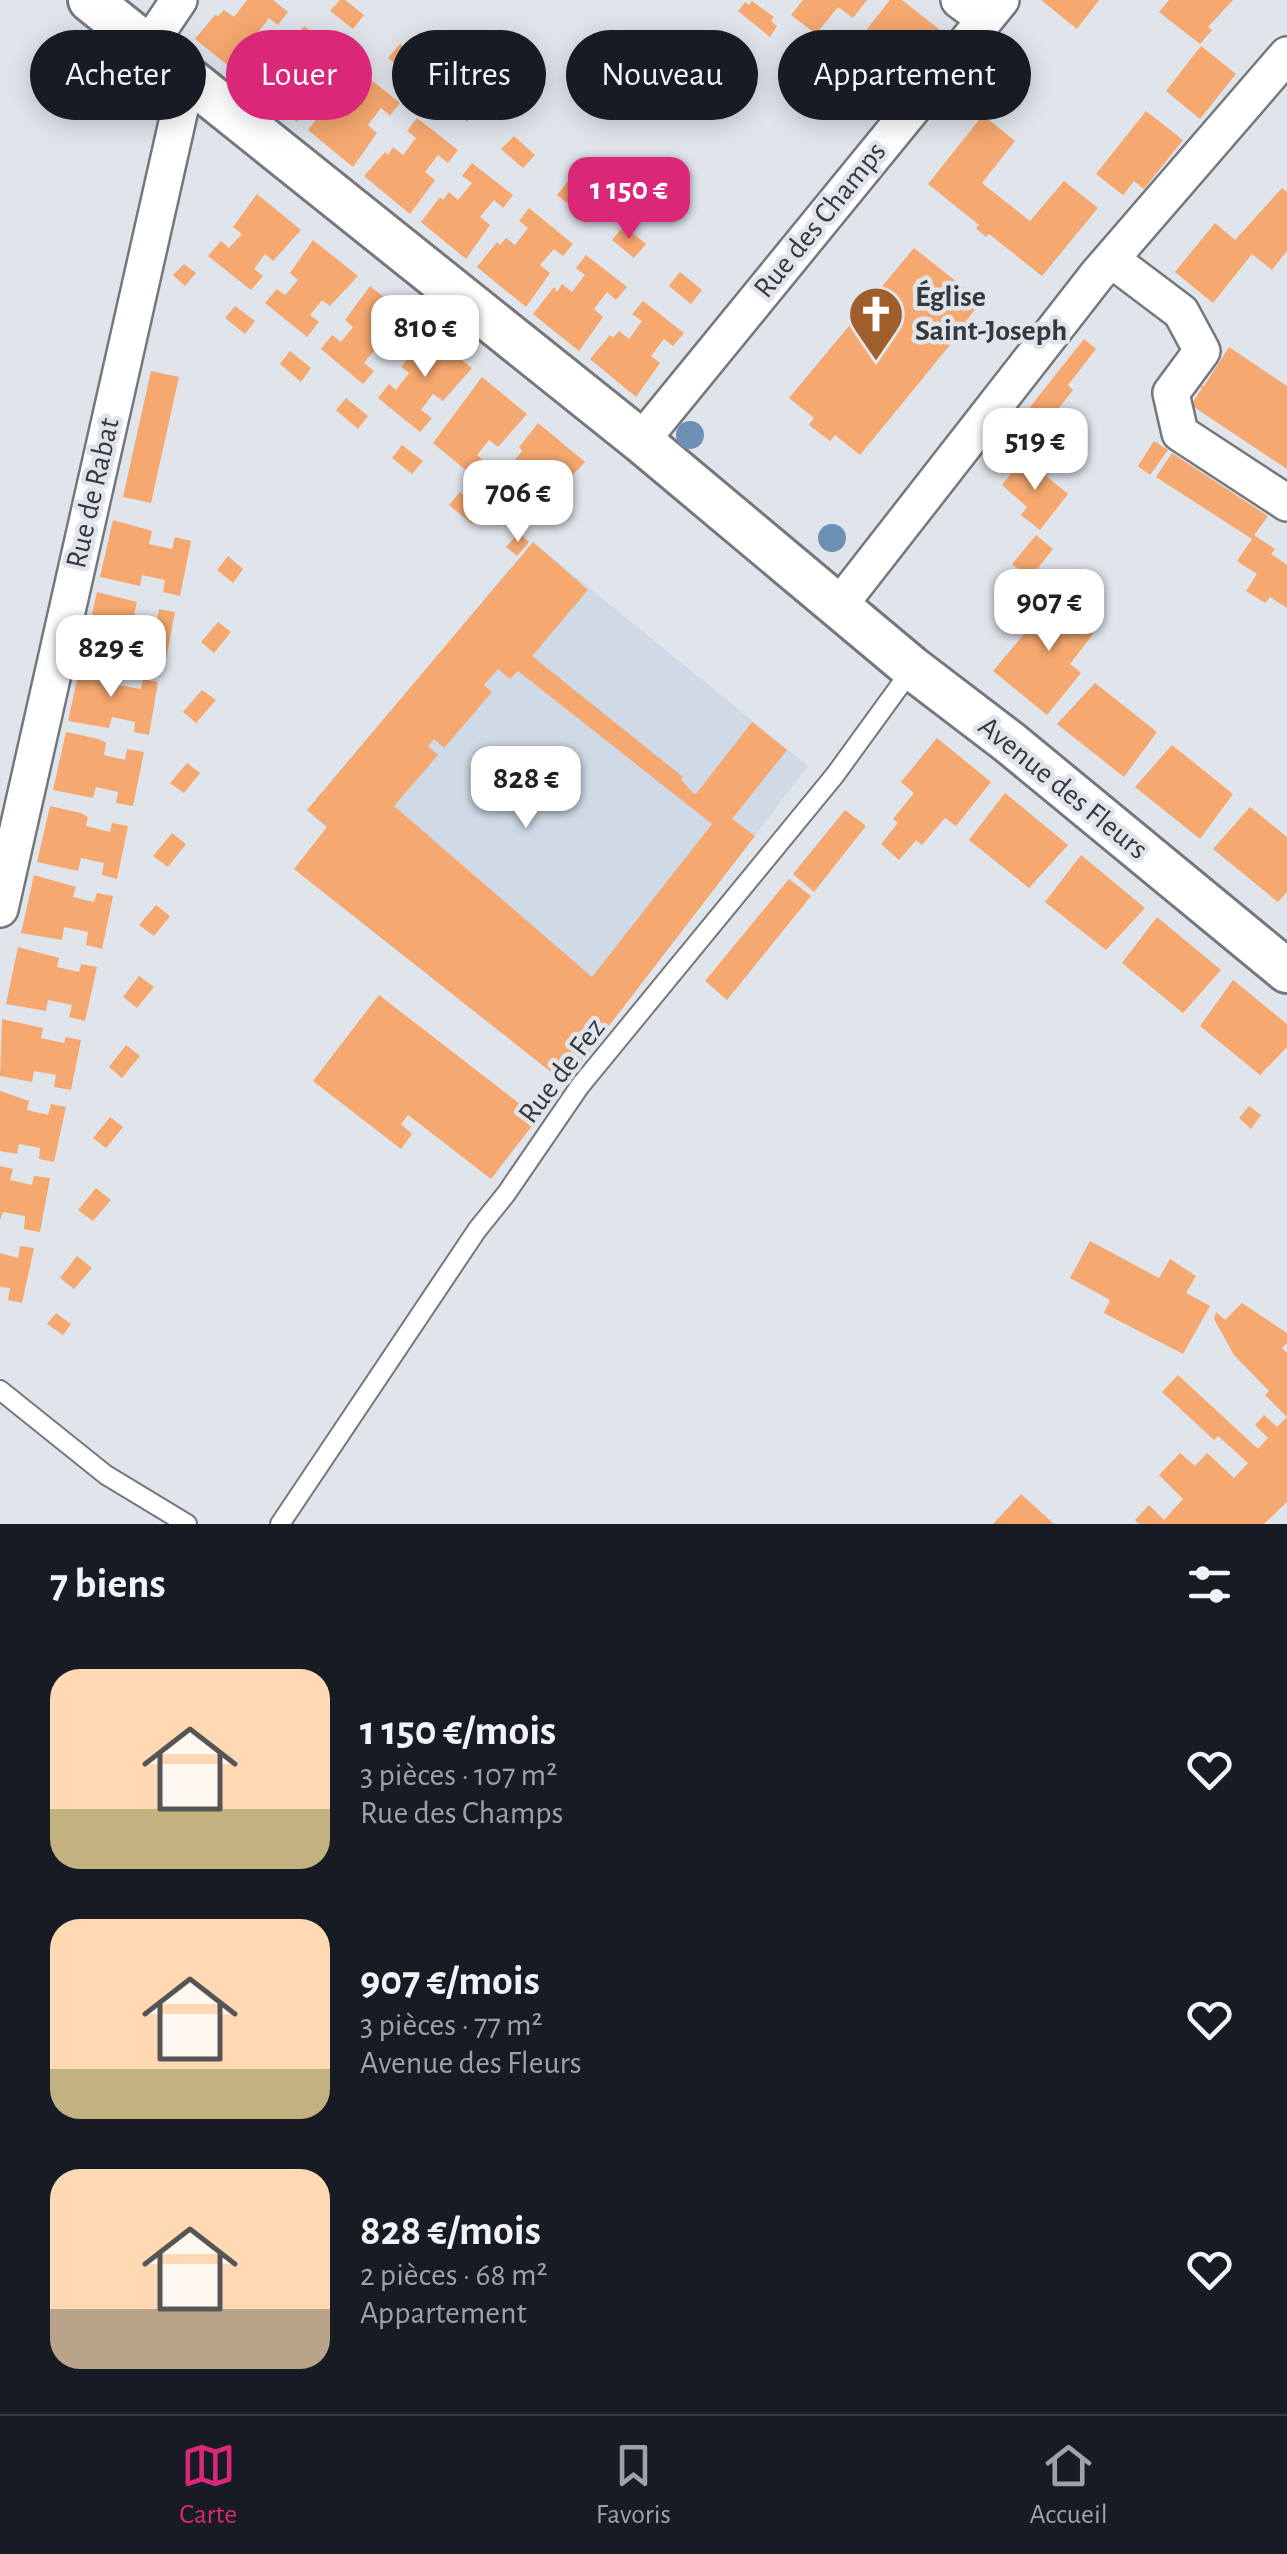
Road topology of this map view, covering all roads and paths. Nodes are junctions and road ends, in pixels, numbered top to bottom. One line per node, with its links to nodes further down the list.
1 (90, 0): 4 (street, Avenue des Fleurs)
2 (179, 0): 5 (street)
3 (982, 6): 10 (street, Rue des Champs)
4 (128, 30)
5 (159, 30)
6 (1287, 56): 9 (street)
7 (206, 93): 10 (street, Avenue des Fleurs)
8 (178, 120): 14 (street, Rue de Rabat)
9 (1112, 260): 11 (street); 12 (street)
10 (640, 441): 12 (street, Avenue des Fleurs)
11 (1287, 503)
12 (838, 607): 13 (street, Avenue des Fleurs)
13 (912, 668): 15 (street, Avenue des Fleurs); 18 (lane, Rue de Fez)
14 (0, 909)
15 (1287, 970)
16 (0, 1390): 17 (lane)
17 (187, 1524)
18 (280, 1524)

